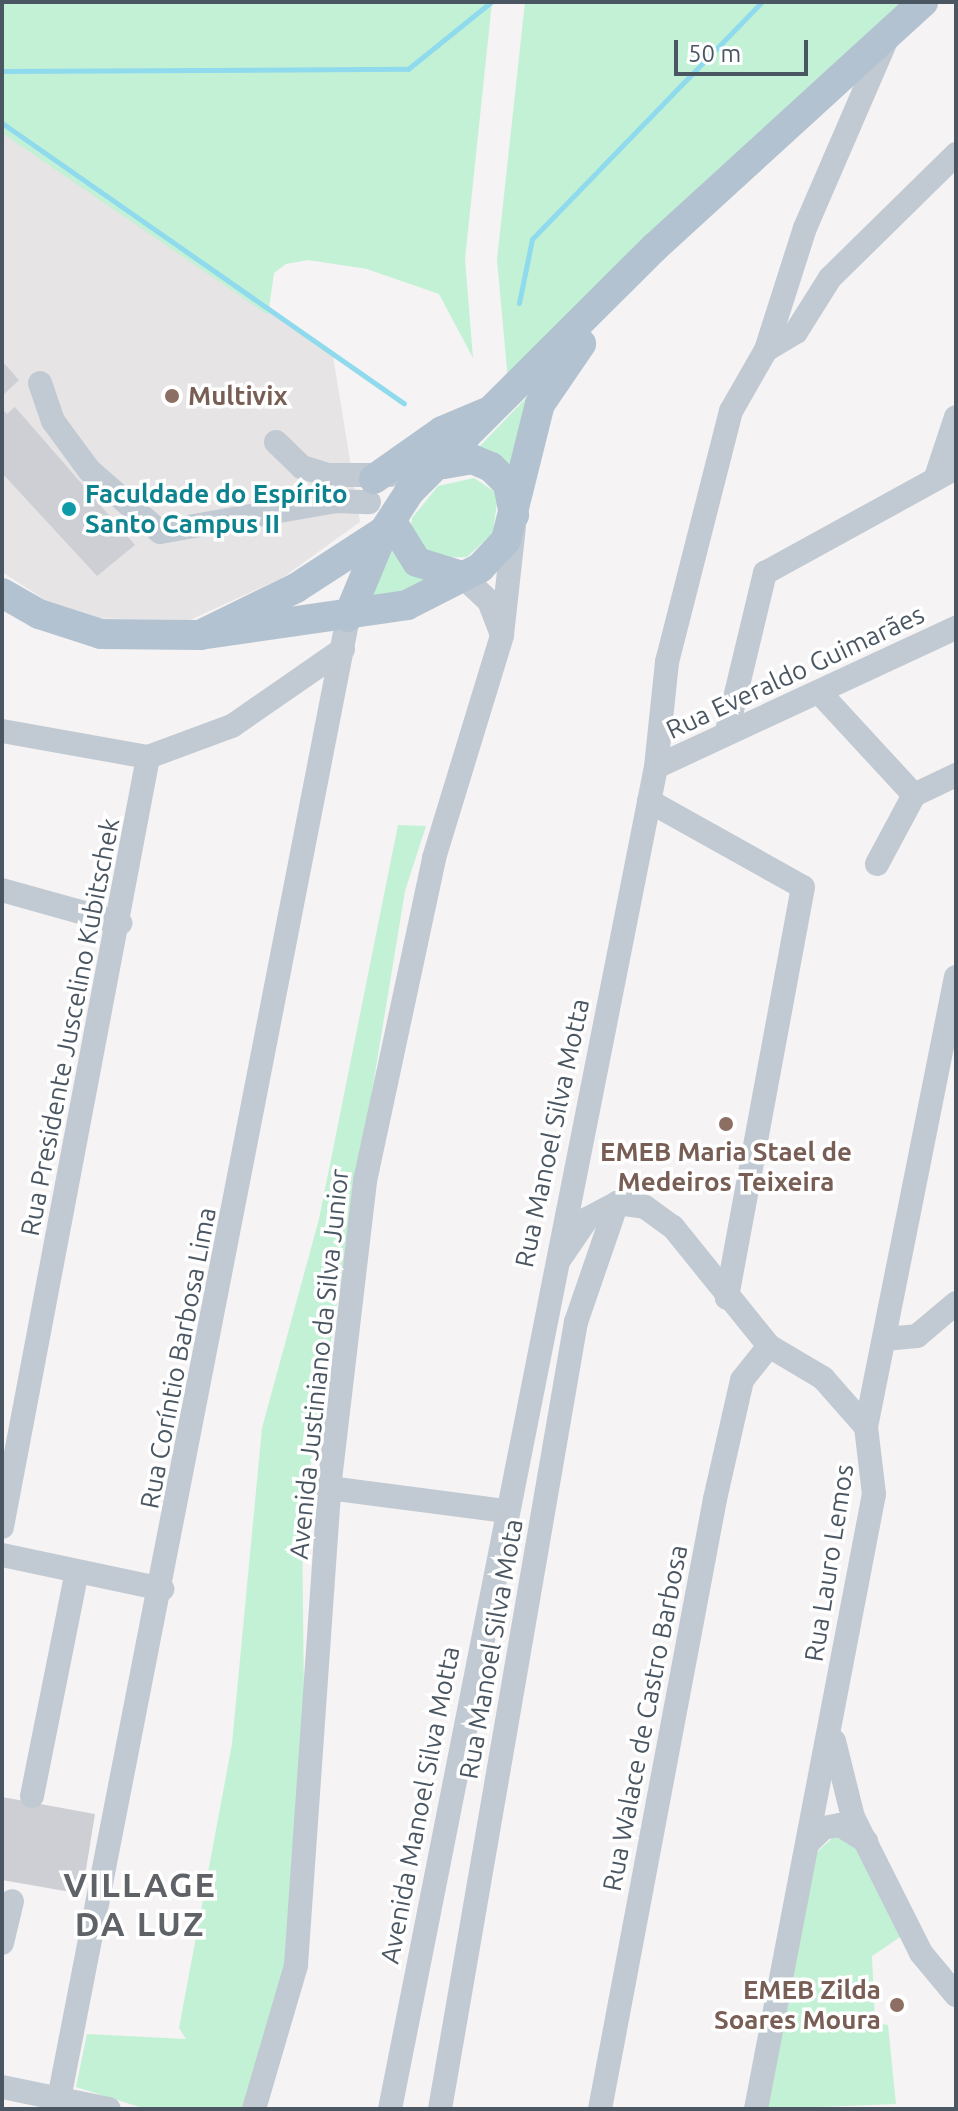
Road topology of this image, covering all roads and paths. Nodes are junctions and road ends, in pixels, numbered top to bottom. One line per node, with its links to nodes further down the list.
1 (923, 2): 2 (main road)
2 (891, 30): 4 (main road); 5 (street)
3 (956, 154): 5 (street)
4 (655, 247): 7 (main road); 15 (main road)
5 (766, 350): 28 (street, Rua Manoel Silva Motta)
6 (40, 383): 14 (street)
7 (498, 408): 10 (main road); 13 (main road)
8 (956, 417): 11 (street)
9 (276, 442): 12 (street)
10 (444, 464): 13 (street); 15 (main road); 16 (main road)
11 (946, 473): 26 (street)
12 (328, 475): 13 (street); 14 (street)
13 (371, 490): 14 (street); 16 (street)
14 (327, 502)
15 (514, 520): 17 (main road); 22 (street, Avenida Justiniano da Silva Junior)
16 (388, 527): 17 (main road); 19 (main road); 21 (main road)
17 (462, 576): 19 (main road); 22 (street)
18 (2, 593): 21 (main road)
19 (348, 617): 21 (main road); 23 (street, Rua Coríntio Barbosa Lima)
20 (956, 628): 24 (street, Rua Everaldo Guimarães)
21 (200, 635)
22 (502, 635): 44 (street, Avenida Justiniano da Silva Junior)
23 (343, 649): 27 (street); 49 (street, Rua Coríntio Barbosa Lima)
24 (819, 692): 26 (street, Rua Everaldo Guimarães); 30 (street)
25 (2, 731): 27 (street)
26 (727, 731): 28 (street, Rua Everaldo Guimarães)
27 (148, 757): 34 (street, Rua Presidente Juscelino Kubitschek)
28 (656, 767): 31 (street, Rua Manoel Silva Motta)
29 (956, 775): 30 (street)
30 (914, 795): 32 (street)
31 (649, 801): 38 (street, Rua Manoel Silva Motta); 39 (street)
32 (877, 864)
33 (2, 890): 34 (street)
34 (120, 923): 46 (street, Rua Presidente Juscelino Kubitschek)
35 (955, 978): 36 (street, Rua Lauro Lemos)
36 (952, 1018): 41 (street, Rua Lauro Lemos)
37 (617, 1203): 38 (street); 39 (street); 62 (street, Rua Manoel Silva Mota)
38 (551, 1272): 45 (street, Rua Manoel Silva Motta)
39 (727, 1298): 42 (street)
40 (956, 1303): 41 (street)
41 (884, 1339): 43 (street, Rua Lauro Lemos)
42 (769, 1346): 43 (street); 63 (street, Rua Walace de Castro Barbosa)
43 (866, 1427): 50 (street, Rua Lauro Lemos)
44 (329, 1488): 45 (street); 60 (street, Avenida Justiniano da Silva Junior)
45 (505, 1511): 61 (street, Avenida Manoel Silva Motta)
46 (2, 1527)
47 (2, 1555): 48 (street)
48 (77, 1571): 49 (street); 51 (street)
49 (162, 1589): 58 (street, Rua Coríntio Barbosa Lima)
50 (831, 1724): 52 (street, Rua Lauro Lemos); 53 (street)
51 (32, 1796)
52 (808, 1843): 53 (street); 64 (street, Rua Lauro Lemos)
53 (868, 1843): 56 (street)
54 (12, 1901): 55 (street)
55 (2, 1943)
56 (956, 1995)
57 (2, 2087): 58 (street)
58 (58, 2103): 59 (street)
59 (109, 2109)
60 (254, 2109)
61 (390, 2109)
62 (440, 2109)
63 (600, 2109)
64 (756, 2109)

